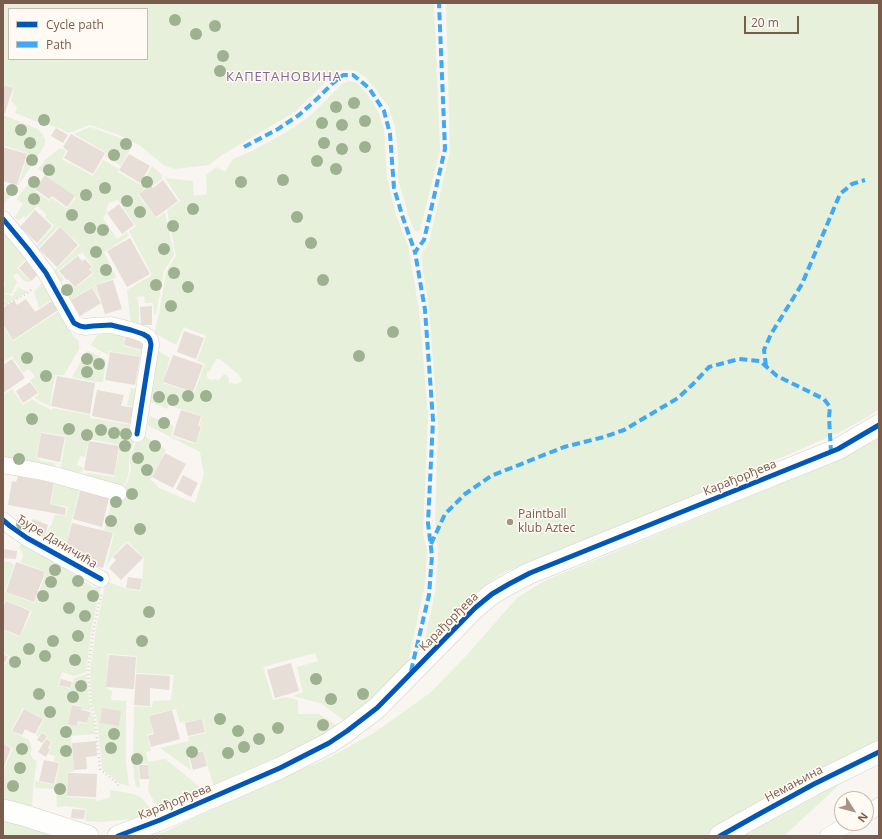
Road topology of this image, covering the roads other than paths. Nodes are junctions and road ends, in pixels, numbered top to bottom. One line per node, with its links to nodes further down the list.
1 (3, 218): 3 (street)
2 (879, 425): 11 (street, Карађорђева)
3 (137, 434)
4 (3, 465): 5 (street)
5 (120, 493)
6 (3, 520): 7 (street, Ђуре Даничића)
7 (101, 579)
8 (879, 752): 12 (main road, Немањина)
9 (3, 810): 10 (street)
10 (88, 836)
11 (118, 836)
12 (720, 836)

